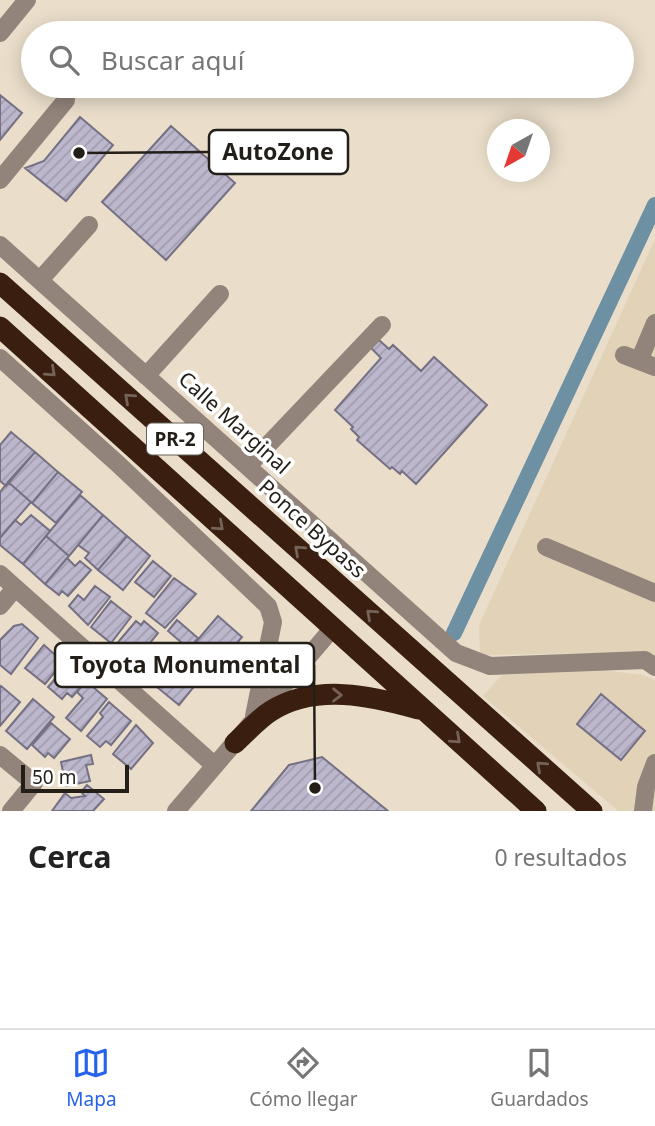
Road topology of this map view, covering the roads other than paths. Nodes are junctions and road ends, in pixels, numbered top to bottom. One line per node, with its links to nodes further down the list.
1 (27, 0): 2 (street)
2 (0, 33)
3 (66, 100): 4 (street)
4 (0, 180)
5 (89, 225): 7 (street)
6 (0, 245): 7 (street, Calle Marginal)
7 (40, 280): 15 (street, Calle Marginal)
8 (0, 283): 33 (highway, Ponce Bypass / PR-2, one-way to 8)
9 (220, 294): 15 (street)
10 (655, 323): 14 (street)
11 (382, 325): 16 (street)
12 (0, 327): 22 (highway, PR-2, one-way to 22)
13 (0, 358): 25 (street)
14 (639, 361)
15 (146, 376): 16 (street, Calle Marginal)
16 (248, 466): 23 (street, Calle Marginal)
17 (546, 547): 20 (street)
18 (0, 573): 19 (street)
19 (15, 588): 21 (street); 29 (street)
20 (655, 593)
21 (0, 607)
22 (332, 629): 24 (highway, PR-2); 25 (street)
23 (655, 667)
24 (425, 711): 26 (highway, one-way to 24); 32 (highway, PR-2, one-way to 32)
25 (254, 716): 26 (street)
26 (235, 743): 29 (street)
27 (0, 755): 30 (street)
28 (655, 763): 34 (street)
29 (214, 765): 31 (street)
30 (11, 811)
31 (176, 811)
32 (536, 811)
33 (592, 811)
34 (643, 811)

